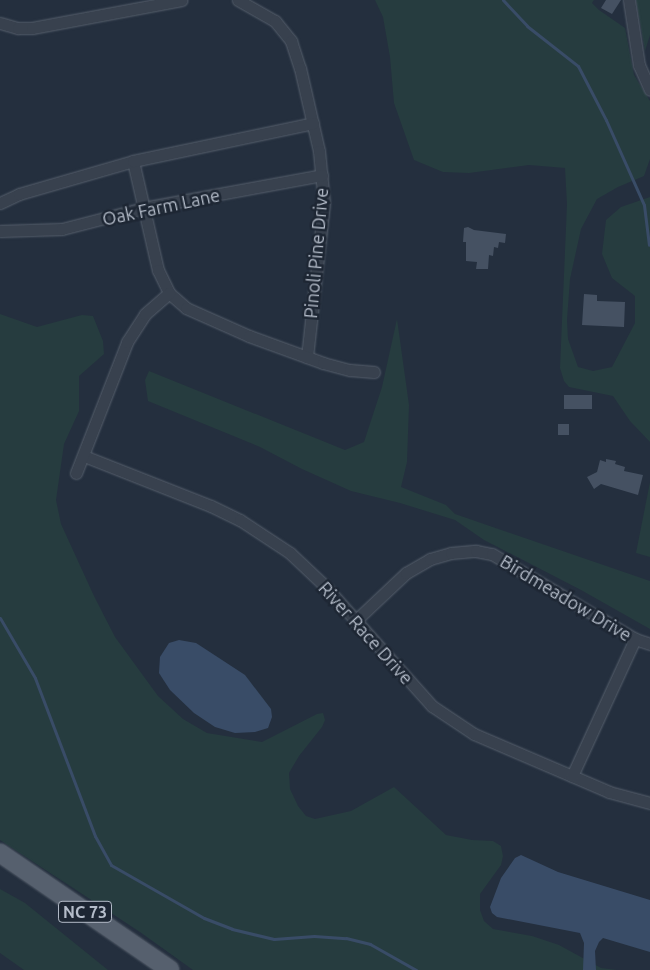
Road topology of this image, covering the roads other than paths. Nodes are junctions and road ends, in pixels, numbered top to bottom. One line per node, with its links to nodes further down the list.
1 (181, 0): 4 (street)
2 (238, 0): 6 (street, Pinoli Pine Drive)
3 (629, 0): 5 (street)
4 (0, 23)
5 (650, 90)
6 (313, 123): 7 (street); 8 (street, Pinoli Pine Drive)
7 (134, 161): 9 (street); 10 (street)
8 (322, 175): 10 (street, Oak Farm Lane); 13 (street, Pinoli Pine Drive)
9 (0, 203)
10 (143, 208): 11 (street, Oak Farm Lane); 12 (street)
11 (0, 231)
12 (169, 292): 13 (street); 15 (street)
13 (307, 358): 14 (street)
14 (374, 372)
15 (84, 456): 16 (street); 17 (street, River Race Drive)
16 (76, 473)
17 (354, 621): 18 (street, Birdmeadow Drive); 20 (street, River Race Drive)
18 (636, 639): 19 (street, Birdmeadow Drive); 20 (street)
19 (650, 644)
20 (572, 776): 21 (street, River Race Drive)
21 (650, 803)
22 (0, 854): 23 (main road, NC 73)
23 (170, 970)

